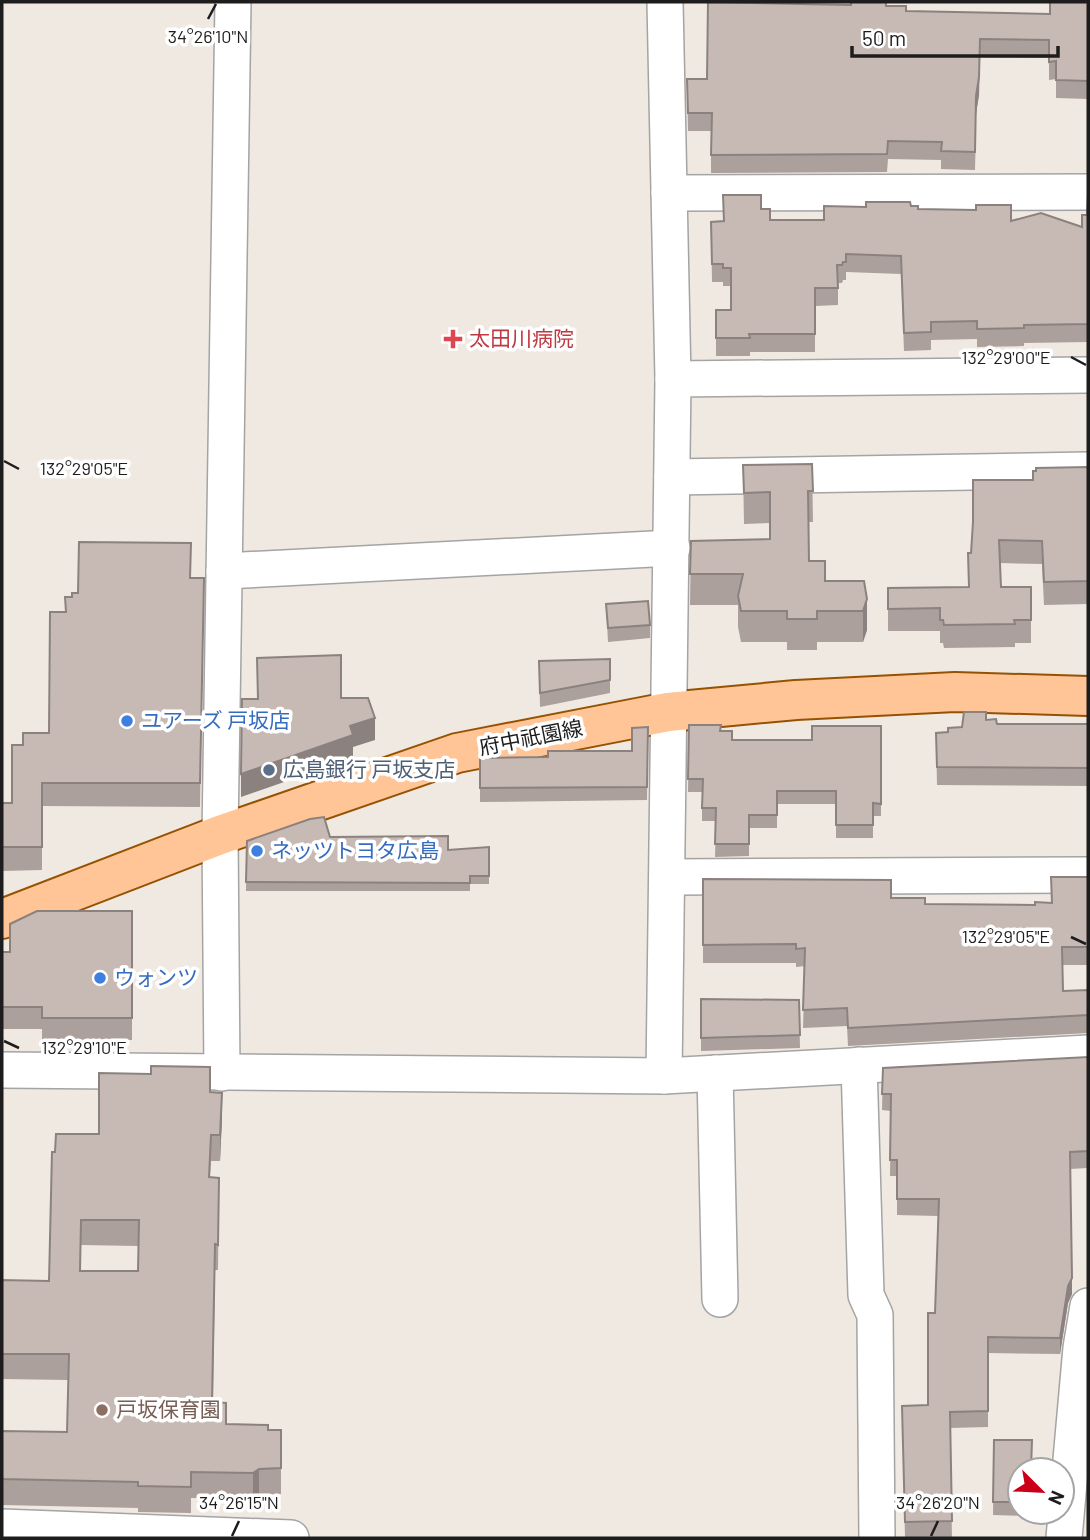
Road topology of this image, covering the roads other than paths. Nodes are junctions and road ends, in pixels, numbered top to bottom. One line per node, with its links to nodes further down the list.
1 (233, 2): 10 (street)
2 (665, 2): 4 (street)
3 (1088, 192): 4 (street)
4 (669, 193): 6 (street)
5 (1088, 375): 6 (street)
6 (673, 379): 8 (street)
7 (1088, 470): 8 (street)
8 (672, 477): 9 (street)
9 (672, 548): 10 (street); 12 (street)
10 (224, 571): 13 (street)
11 (1088, 696): 12 (main road, 府中祇園線)
12 (668, 712): 13 (main road, 府中祇園線); 15 (street)
13 (220, 835): 16 (main road, 府中祇園線); 20 (street)
14 (1088, 875): 15 (street)
15 (667, 877): 22 (street)
16 (2, 919)
17 (1088, 1053): 18 (street)
18 (859, 1065): 21 (street); 27 (street)
19 (2, 1070): 20 (street)
20 (222, 1073): 22 (street)
21 (715, 1073): 22 (street); 23 (street)
22 (664, 1076)
23 (720, 1299)
24 (1088, 1306): 28 (street)
25 (2, 1527): 26 (street)
26 (291, 1538)
27 (877, 1538)
28 (1064, 1538)

